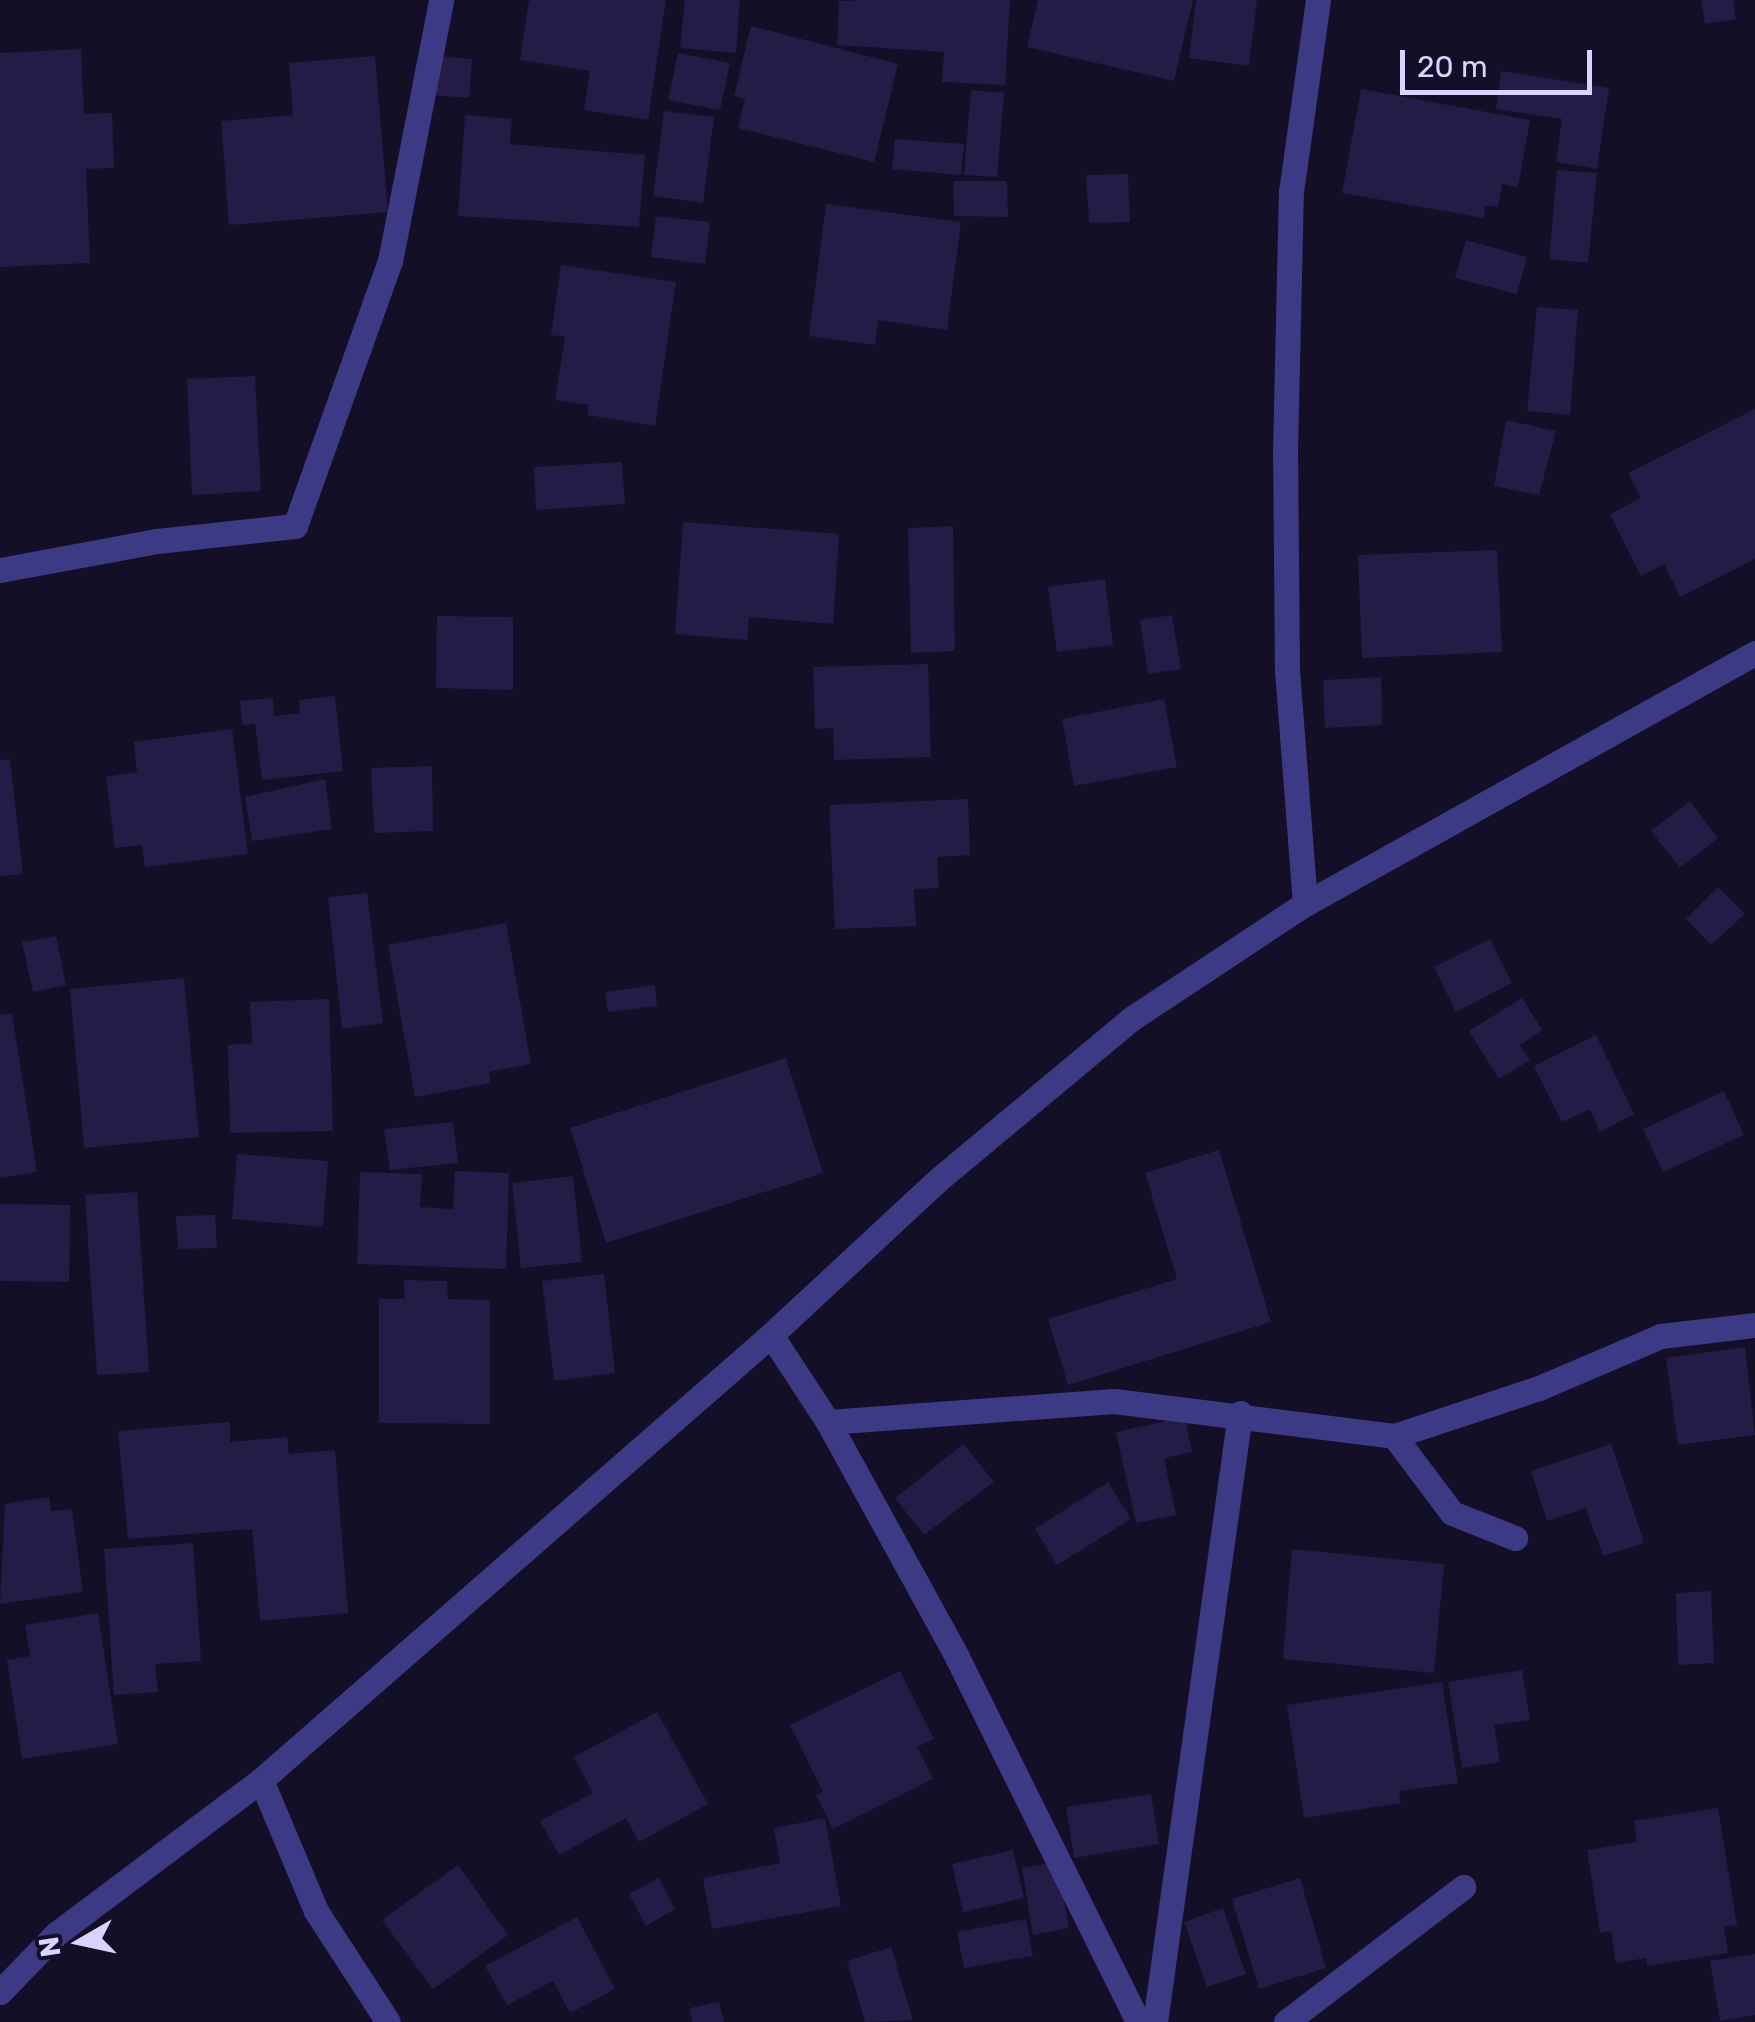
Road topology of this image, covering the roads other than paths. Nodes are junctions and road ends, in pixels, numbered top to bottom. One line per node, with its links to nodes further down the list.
1 (441, 0): 3 (street)
2 (1318, 0): 5 (street)
3 (0, 570)
4 (1755, 653): 5 (street)
5 (1305, 904): 7 (street)
6 (1755, 1325): 10 (street)
7 (770, 1336): 9 (street); 12 (street)
8 (1240, 1413): 9 (street); 10 (street); 17 (street)
9 (828, 1422): 16 (street)
10 (1394, 1436): 11 (street)
11 (1516, 1538)
12 (261, 1780): 14 (street); 15 (street)
13 (1462, 1887): 18 (street)
14 (0, 1992)
15 (388, 2022)
16 (1138, 2022)
17 (1155, 2022)
18 (1286, 2022)

